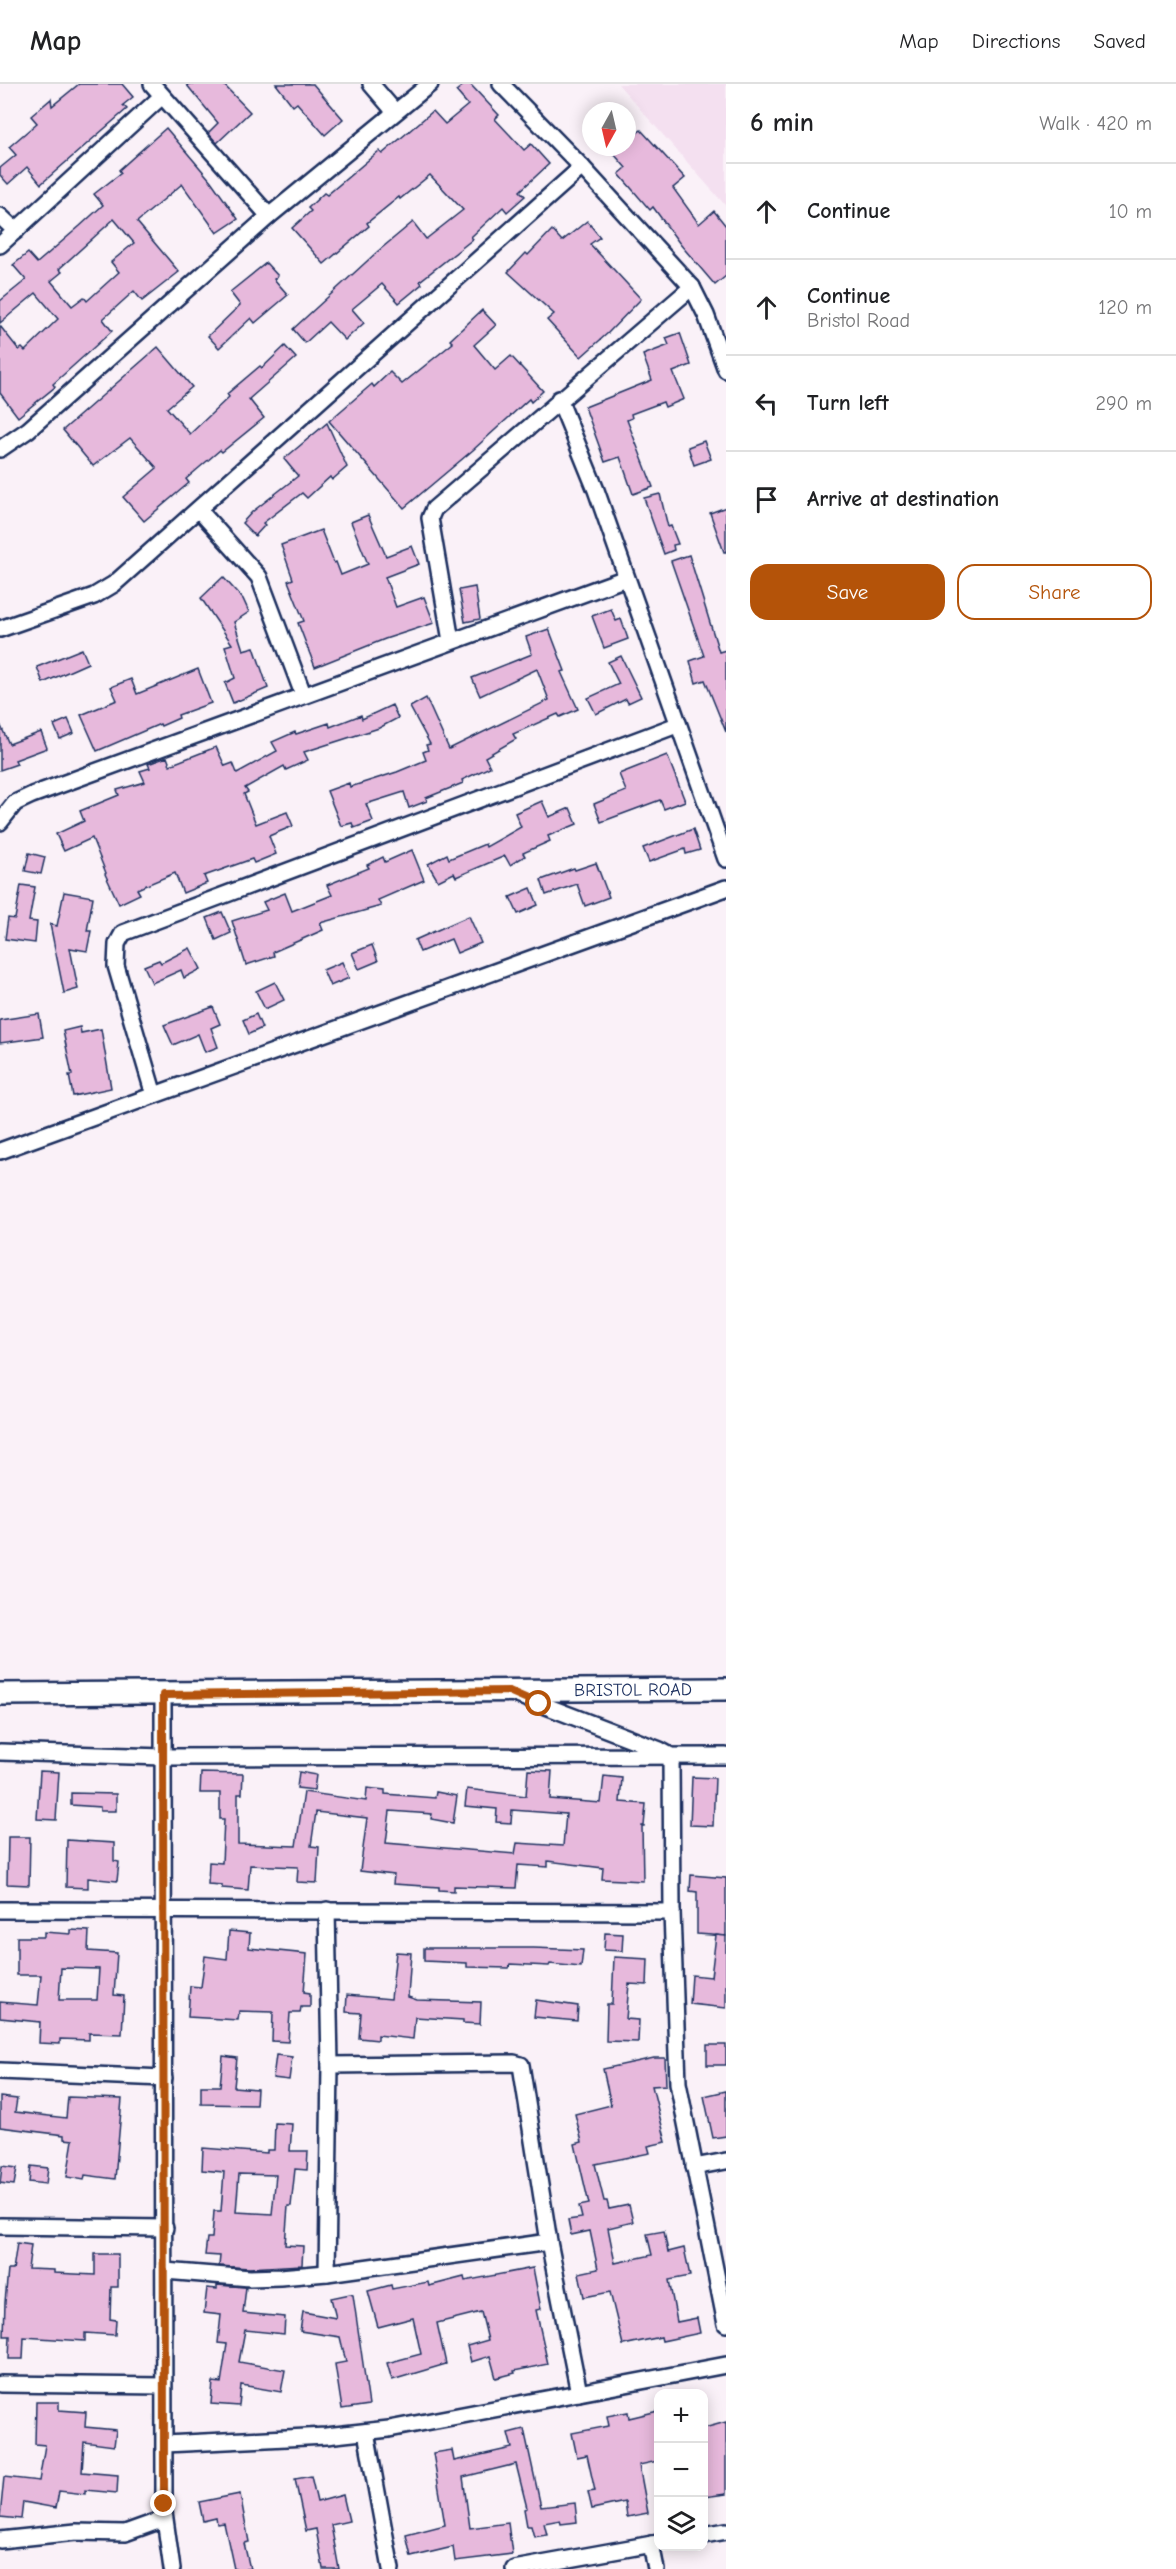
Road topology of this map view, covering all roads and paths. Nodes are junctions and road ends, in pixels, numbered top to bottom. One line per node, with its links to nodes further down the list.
1 (371, 84): 5 (street)
2 (430, 84): 5 (street)
3 (501, 84): 6 (street)
4 (157, 90): 8 (street); 9 (street)
5 (395, 112): 8 (street)
6 (582, 167): 11 (street); 15 (street)
7 (0, 216): 9 (street)
8 (269, 216): 14 (street)
9 (16, 231): 10 (street)
10 (0, 245)
11 (692, 287): 12 (street); 13 (street)
12 (726, 370)
13 (559, 399): 16 (street); 18 (street)
14 (0, 449)
15 (199, 510): 17 (street); 19 (street)
16 (626, 578): 18 (street); 20 (street)
17 (0, 629)
18 (451, 641): 19 (street)
19 (303, 694): 21 (street)
20 (677, 725): 22 (street); 24 (street)
21 (0, 822)
22 (726, 859)
23 (726, 888): 24 (street)
24 (154, 1095): 25 (street)
25 (0, 1151)
26 (726, 1689): 27 (street, BRISTOL ROAD)
27 (509, 1691): 29 (street, BRISTOL ROAD); 31 (street)
28 (0, 1694): 29 (street, BRISTOL ROAD)
29 (163, 1695): 33 (street)
30 (0, 1752): 33 (street)
31 (671, 1756): 32 (street); 33 (street); 37 (street)
32 (726, 1756)
33 (164, 1757): 35 (street)
34 (0, 1910): 35 (street)
35 (164, 1910): 36 (street); 40 (street)
36 (327, 1910): 37 (street); 38 (street)
37 (672, 1912): 42 (street)
38 (330, 2065): 45 (street); 47 (street)
39 (0, 2071): 40 (street)
40 (164, 2078): 44 (street)
41 (726, 2161): 42 (street)
42 (694, 2167): 48 (street)
43 (0, 2226): 44 (street)
44 (165, 2228): 46 (street)
45 (549, 2242): 47 (street); 52 (street)
46 (165, 2271): 47 (street); 51 (street)
47 (327, 2273)
48 (726, 2324)
49 (726, 2364): 52 (street)
50 (0, 2384): 51 (street)
51 (163, 2386): 54 (street)
52 (579, 2393): 53 (street)
53 (366, 2432): 54 (street); 62 (street)
54 (165, 2444): 55 (street)
55 (164, 2519): 58 (street); 61 (street)
56 (726, 2531): 57 (street)
57 (708, 2534)
58 (0, 2540)
59 (654, 2543): 63 (street)
60 (655, 2551): 64 (street)
61 (172, 2569)
62 (391, 2569)
63 (514, 2569)
64 (656, 2569)

